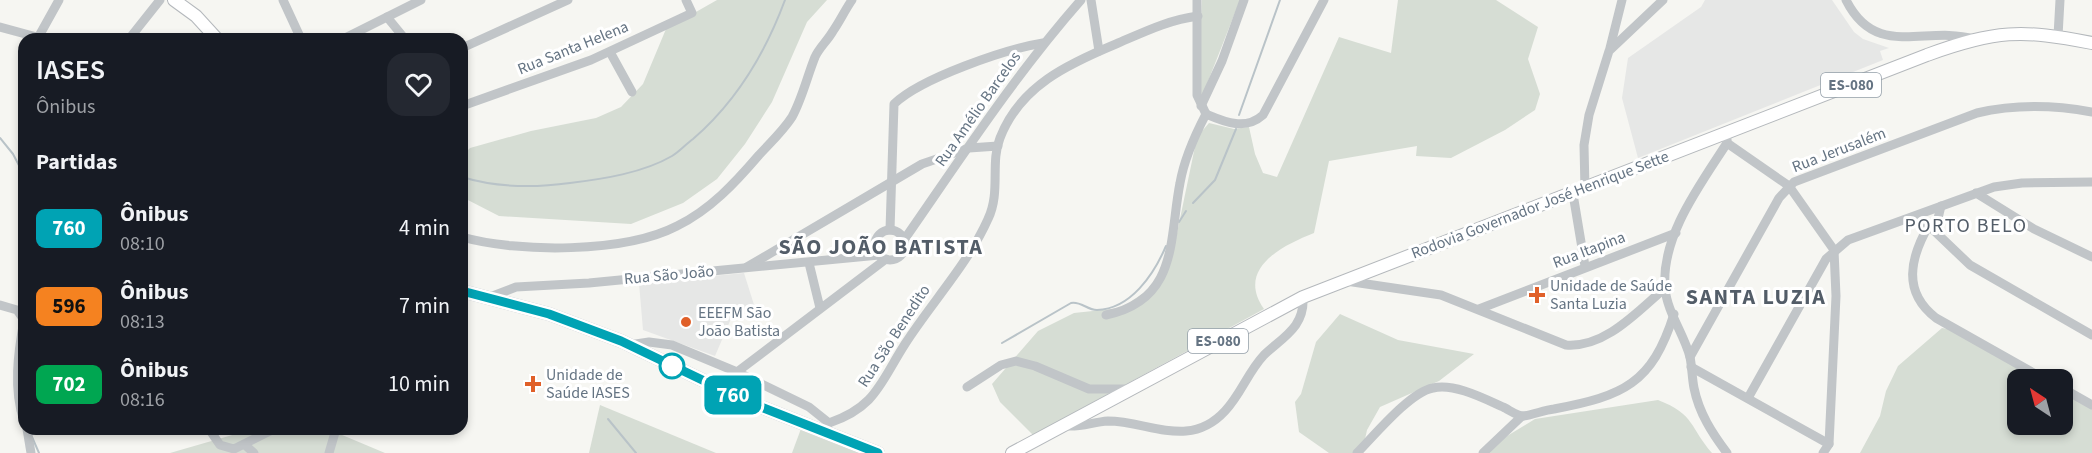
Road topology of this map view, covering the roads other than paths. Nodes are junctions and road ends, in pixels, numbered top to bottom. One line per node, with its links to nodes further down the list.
1 (58, 0): 22 (street)
2 (160, 0): 23 (street)
3 (174, 0): 24 (main road)
4 (284, 0): 25 (street)
5 (421, 0): 19 (street)
6 (568, 0): 32 (street)
7 (686, 0): 35 (street, Rua Santa Helena)
8 (852, 0): 53 (street)
9 (1082, 0): 30 (street, Rua Amélio Barcelos)
10 (1091, 0): 33 (street)
11 (1197, 0): 18 (street)
12 (1244, 0): 38 (street)
13 (1324, 0): 38 (street)
14 (1622, 0): 34 (street)
15 (1664, 0): 34 (street)
16 (1846, 0): 29 (street)
17 (2060, 0): 28 (street)
18 (1198, 16): 33 (street, Rua São Benedito); 38 (street)
19 (387, 17): 26 (street); 27 (street)
20 (0, 27): 21 (street)
21 (23, 33)
22 (44, 33)
23 (134, 33)
24 (212, 33)
25 (298, 33)
26 (355, 33)
27 (400, 33)
28 (2058, 36): 29 (main road, Rodovia Governador José Henrique Sette / ES-080); 31 (main road, Rodovia Governador José Henrique Sette / ES-080)
29 (1974, 39): 40 (main road, Rodovia Governador José Henrique Sette / ES-080)
30 (1043, 43): 42 (street, Rua Amélio Barcelos); 43 (street)
31 (2092, 44)
32 (468, 45)
33 (1099, 51): 41 (street, Rua São Benedito)
34 (1609, 51): 46 (street)
35 (610, 52): 36 (street); 37 (street, Rua Santa Helena)
36 (632, 92)
37 (468, 101)
38 (1203, 110): 71 (street)
39 (2092, 112): 45 (street, Rua Jerusalém)
40 (1727, 138): 45 (street); 46 (main road, Rodovia Governador José Henrique Sette / ES-080); 52 (street)
41 (998, 146): 42 (street); 84 (street, Rua São Benedito)
42 (969, 148): 43 (street); 54 (street, Rua Amélio Barcelos)
43 (890, 181): 51 (street); 60 (street)
44 (2092, 182): 47 (street)
45 (1789, 186): 55 (street); 74 (street, Rua Jerusalém)
46 (1579, 192): 59 (street); 61 (main road, Rodovia Governador José Henrique Sette / ES-080)
47 (1976, 193): 48 (street); 56 (street)
48 (1941, 206): 49 (street); 50 (street)
49 (1918, 215): 50 (street); 55 (street)
50 (1932, 228): 72 (street); 75 (street)
51 (890, 230): 54 (street); 57 (street)
52 (1676, 233): 59 (street, Rua Itapina); 62 (street)
53 (468, 238)
54 (904, 240): 57 (street)
55 (1834, 250): 80 (street); 89 (street)
56 (2092, 256)
57 (882, 257): 58 (street, Rua São João); 67 (street)
58 (809, 263): 60 (street, Rua São João); 67 (street)
59 (1585, 266): 68 (street, Rua Itapina)
60 (745, 268): 64 (street, Rua São João)
61 (1344, 280): 65 (main road, Rodovia Governador José Henrique Sette / ES-080); 68 (street)
62 (1665, 288): 68 (street); 70 (street)
63 (468, 292): 64 (main road)
64 (490, 297): 73 (main road)
65 (1303, 297): 78 (main road, Rodovia Governador José Henrique Sette / ES-080); 83 (street)
66 (0, 305): 69 (street)
67 (820, 309): 76 (street)
68 (1479, 309)
69 (18, 311)
70 (1674, 314): 74 (street); 82 (street)
71 (1106, 315)
72 (2092, 335)
73 (629, 345): 76 (street); 84 (main road)
74 (1690, 362): 80 (street); 98 (street)
75 (2026, 369)
76 (737, 372): 84 (street)
77 (967, 387): 78 (street)
78 (1132, 389): 83 (main road, Rodovia Governador José Henrique Sette / ES-080)
79 (2073, 394): 81 (street)
80 (1748, 398): 89 (street)
81 (2092, 405)
82 (1522, 416): 96 (street); 97 (street)
83 (1067, 426): 95 (main road, Rodovia Governador José Henrique Sette / ES-080)
84 (827, 427): 94 (main road)
85 (28, 435): 91 (street)
86 (213, 435): 90 (street)
87 (263, 435): 90 (street)
88 (334, 435): 93 (street)
89 (1829, 444): 99 (street)
90 (245, 445): 92 (street)
91 (31, 453)
92 (254, 453)
93 (329, 453)
94 (878, 453)
95 (1012, 453)
96 (1357, 453)
97 (1483, 453)
98 (1727, 453)
99 (1823, 453)

